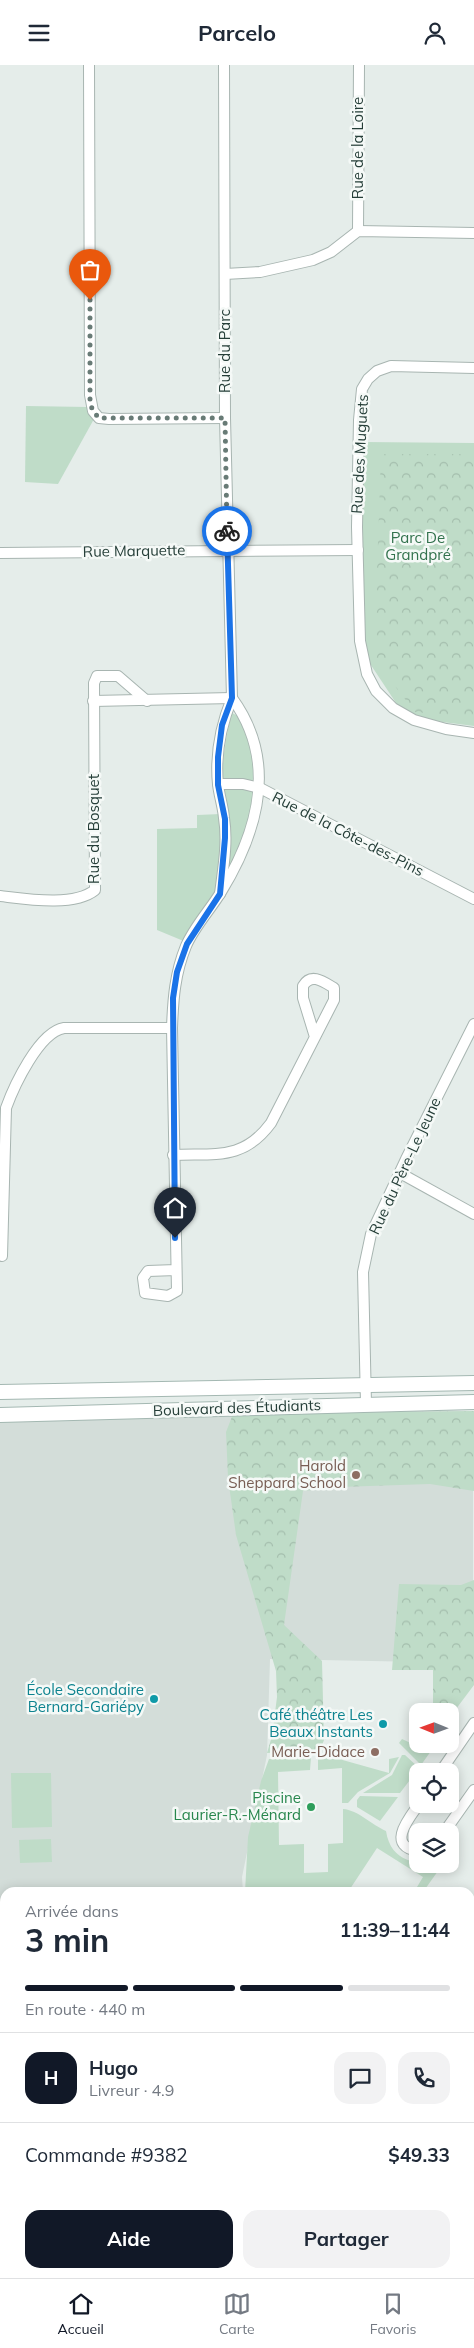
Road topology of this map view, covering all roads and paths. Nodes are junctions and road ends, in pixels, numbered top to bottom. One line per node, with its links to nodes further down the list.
1 (89, 65): 8 (street)
2 (224, 65): 6 (street, Rue du Parc)
3 (359, 65): 4 (street, Rue de la Loire)
4 (358, 231): 5 (street); 6 (street)
5 (474, 233)
6 (225, 274): 8 (street, Rue du Parc)
7 (474, 368): 9 (street, Rue des Muguets)
8 (225, 418): 10 (street, Rue du Parc)
9 (358, 549): 10 (street, Rue Marquette); 15 (street, Rue des Muguets)
10 (228, 550): 11 (street, Rue Marquette); 12 (street, Rue du Parc)
11 (0, 553)
12 (232, 698): 14 (street); 16 (street, Rue du Parc); 17 (street, Rue du Parc)
13 (92, 701): 14 (street); 14 (street, Rue du Bosquet); 19 (street, Rue du Bosquet)
14 (146, 701)
15 (474, 733)
16 (218, 785): 17 (street, Rue de la Côte-des-Pins); 18 (street, Rue du Parc)
17 (260, 789): 18 (street, Rue du Parc); 20 (street, Rue de la Côte-des-Pins)
18 (220, 894): 22 (street, Rue du Parc)
19 (0, 896)
20 (474, 899)
21 (474, 1024): 25 (street, Rue du Père-Le Jeune)
22 (172, 1028): 24 (street, Rue du Parc); 27 (street)
23 (315, 1037): 23 (street); 24 (street)
24 (173, 1155): 28 (street, Rue du Parc)
25 (400, 1173): 26 (street); 30 (street, Rue du Père-Le Jeune)
26 (474, 1214)
27 (2, 1256)
28 (176, 1270)
29 (474, 1383): 30 (street, Boulevard des Étudiants)
30 (365, 1385): 31 (street, Boulevard des Étudiants); 33 (street, Rue du Père-Le Jeune)
31 (0, 1392)
32 (474, 1402): 33 (street, Boulevard des Étudiants)
33 (366, 1404): 34 (street, Boulevard des Étudiants)
34 (0, 1415)
35 (474, 1723): 36 (street)
36 (446, 1763)
37 (474, 1790): 39 (street)
38 (413, 1813): 40 (street)
39 (451, 1823)
40 (409, 1848)

